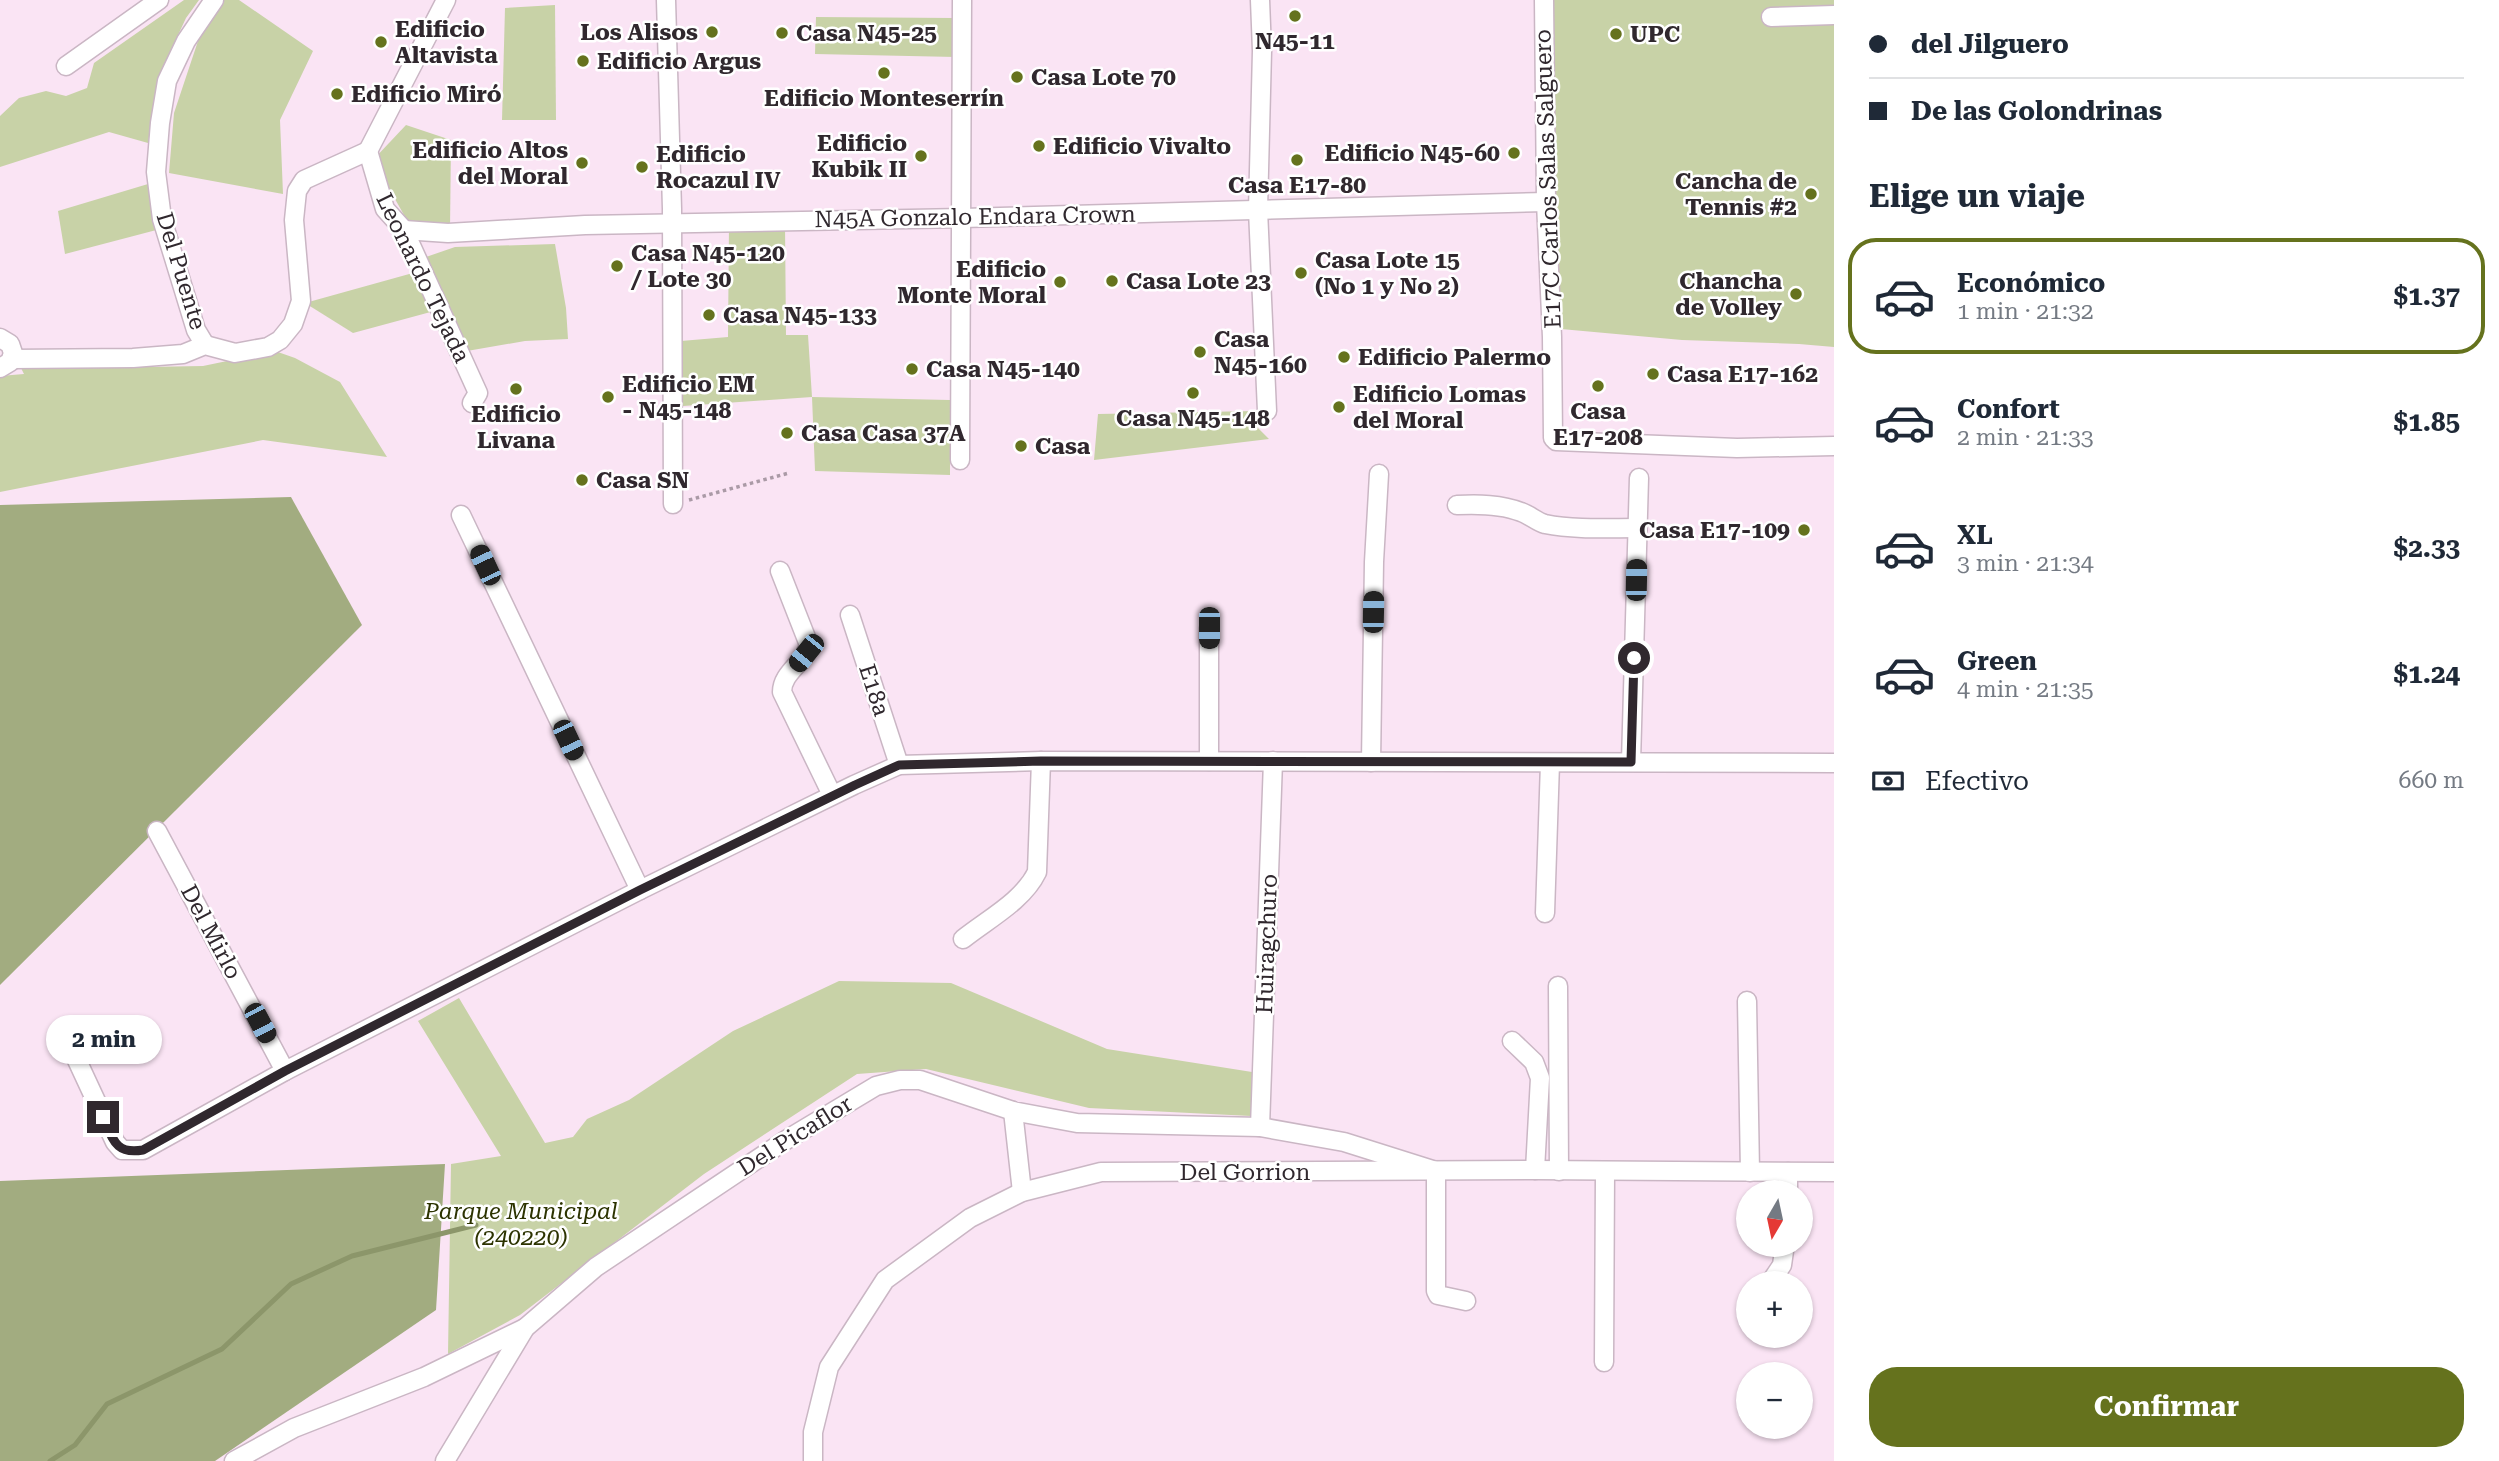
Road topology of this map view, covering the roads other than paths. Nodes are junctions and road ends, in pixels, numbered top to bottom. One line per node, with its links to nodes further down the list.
1 (159, 0): 10 (street)
2 (214, 0): 18 (street, Del Puente)
3 (446, 0): 11 (street)
4 (666, 0): 15 (street)
5 (962, 0): 14 (street)
6 (1260, 0): 13 (street)
7 (1544, 0): 12 (street, E17C Carlos Salas Salguero)
8 (1834, 15): 9 (street)
9 (1771, 17)
10 (66, 66)
11 (368, 151): 16 (street, Leonardo Tejada); 18 (street)
12 (1545, 202): 13 (street, N45A Gonzalo Endara Crown); 22 (street, E17C Carlos Salas Salguero)
13 (1258, 210): 14 (street, N45A Gonzalo Endara Crown); 21 (street)
14 (962, 218): 15 (street, N45A Gonzalo Endara Crown); 23 (street)
15 (672, 224): 16 (street, N45A Gonzalo Endara Crown); 26 (street)
16 (404, 230): 20 (street, Leonardo Tejada)
17 (0, 338): 19 (street)
18 (205, 345): 19 (street)
19 (6, 363)
20 (472, 403)
21 (1267, 411)
22 (1834, 446)
23 (960, 460)
24 (1379, 474): 36 (street)
25 (1639, 478): 29 (street)
26 (673, 505)
27 (1457, 505): 29 (street)
28 (461, 515): 43 (street)
29 (1637, 528): 37 (street)
30 (780, 571): 41 (street)
31 (850, 615): 40 (street, E18a)
32 (1209, 628): 34 (street)
33 (1041, 761): 34 (street); 40 (street); 45 (street)
34 (1209, 761): 35 (street)
35 (1273, 761): 36 (street); 52 (street, Huiragchuro)
36 (1371, 762): 38 (street)
37 (1631, 762): 38 (street); 39 (street)
38 (1550, 763): 44 (street)
39 (1834, 763)
40 (899, 765): 41 (street)
41 (832, 796): 43 (street)
42 (157, 831): 50 (street, Del Mirlo)
43 (640, 890): 50 (street)
44 (1545, 913)
45 (963, 939)
46 (1558, 986): 55 (street)
47 (1747, 1001): 57 (street)
48 (1512, 1041): 53 (street)
49 (69, 1043): 50 (street)
50 (285, 1071)
51 (1013, 1111): 52 (street, Del Picaflor); 61 (street); 63 (street, Del Picaflor)
52 (1260, 1127): 54 (street, Del Picaflor)
53 (1535, 1170): 54 (street, Del Gorrion); 55 (street, Del Gorrion)
54 (1436, 1171): 61 (street, Del Gorrion); 62 (street)
55 (1559, 1171): 56 (street, Del Gorrion)
56 (1605, 1172): 57 (street, Del Gorrion); 64 (street)
57 (1750, 1172): 58 (street, Del Gorrion)
58 (1788, 1172): 59 (street, Del Gorrion); 60 (street)
59 (1834, 1172)
60 (1788, 1180)
61 (1022, 1192): 67 (street, Del Gorrion)
62 (1466, 1301)
63 (526, 1328): 65 (street); 66 (street)
64 (1604, 1362)
65 (234, 1461)
66 (445, 1461)
67 (813, 1461)

